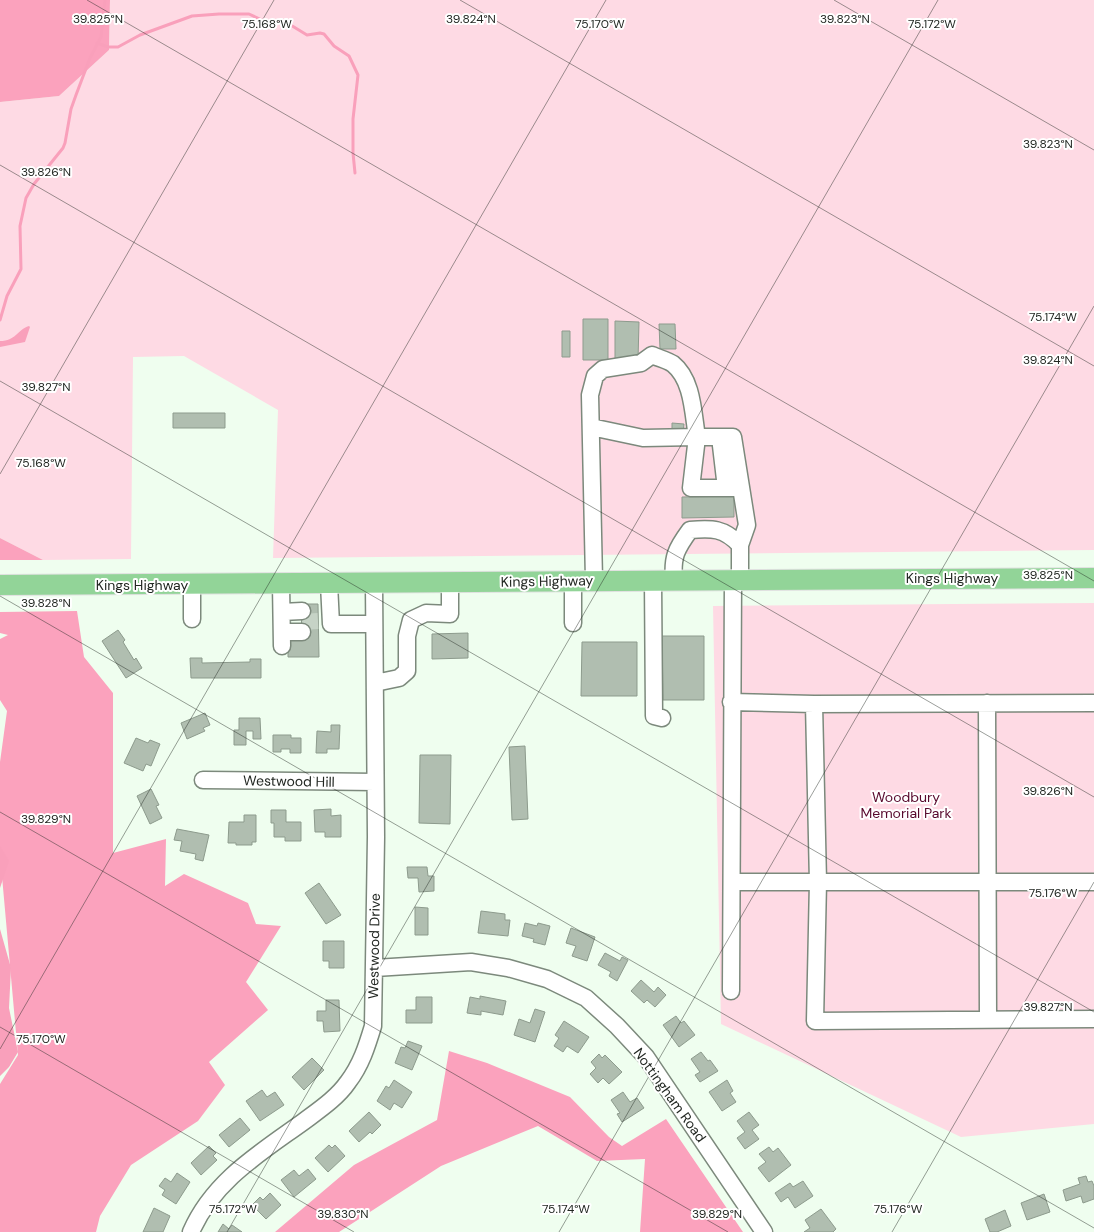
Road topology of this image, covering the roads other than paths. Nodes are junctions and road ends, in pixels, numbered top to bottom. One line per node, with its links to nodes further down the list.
1 (591, 427): 2 (street); 2 (street); 7 (street)
2 (696, 437): 3 (street); 3 (street)
3 (733, 488): 4 (street)
4 (740, 545): 9 (street); 10 (street)
5 (1094, 578): 10 (main road, Kings Highway)
6 (573, 580): 7 (main road, Kings Highway); 11 (main road, Kings Highway); 19 (street)
7 (594, 580): 8 (main road, Kings Highway)
8 (653, 580): 9 (main road, Kings Highway); 26 (street)
9 (674, 580): 10 (main road, Kings Highway)
10 (736, 580): 22 (street)
11 (450, 582): 14 (main road, Kings Highway); 21 (street)
12 (281, 584): 13 (main road, Kings Highway); 15 (main road, Kings Highway); 18 (street)
13 (329, 584): 14 (main road, Kings Highway); 20 (street)
14 (374, 584): 20 (street, Westwood Drive)
15 (192, 585): 16 (main road, Kings Highway); 17 (street)
16 (0, 586)
17 (192, 619)
18 (302, 621)
19 (573, 623)
20 (374, 624): 21 (street, Westwood Drive)
21 (375, 684): 28 (street, Westwood Drive)
22 (732, 702): 25 (street); 29 (street)
23 (987, 703): 24 (street); 25 (street); 31 (street)
24 (1094, 703)
25 (814, 704): 30 (street)
26 (662, 718)
27 (203, 780): 28 (street, Westwood Hill)
28 (375, 782): 33 (street, Westwood Drive)
29 (732, 882): 30 (street); 34 (street)
30 (818, 882): 31 (street); 36 (street)
31 (988, 882): 32 (street); 36 (street)
32 (1094, 882)
33 (375, 968): 37 (street, Westwood Drive); 38 (street, Nottingham Road)
34 (731, 991)
35 (1094, 1018): 36 (street)
36 (988, 1019)
37 (191, 1232)
38 (764, 1232)

